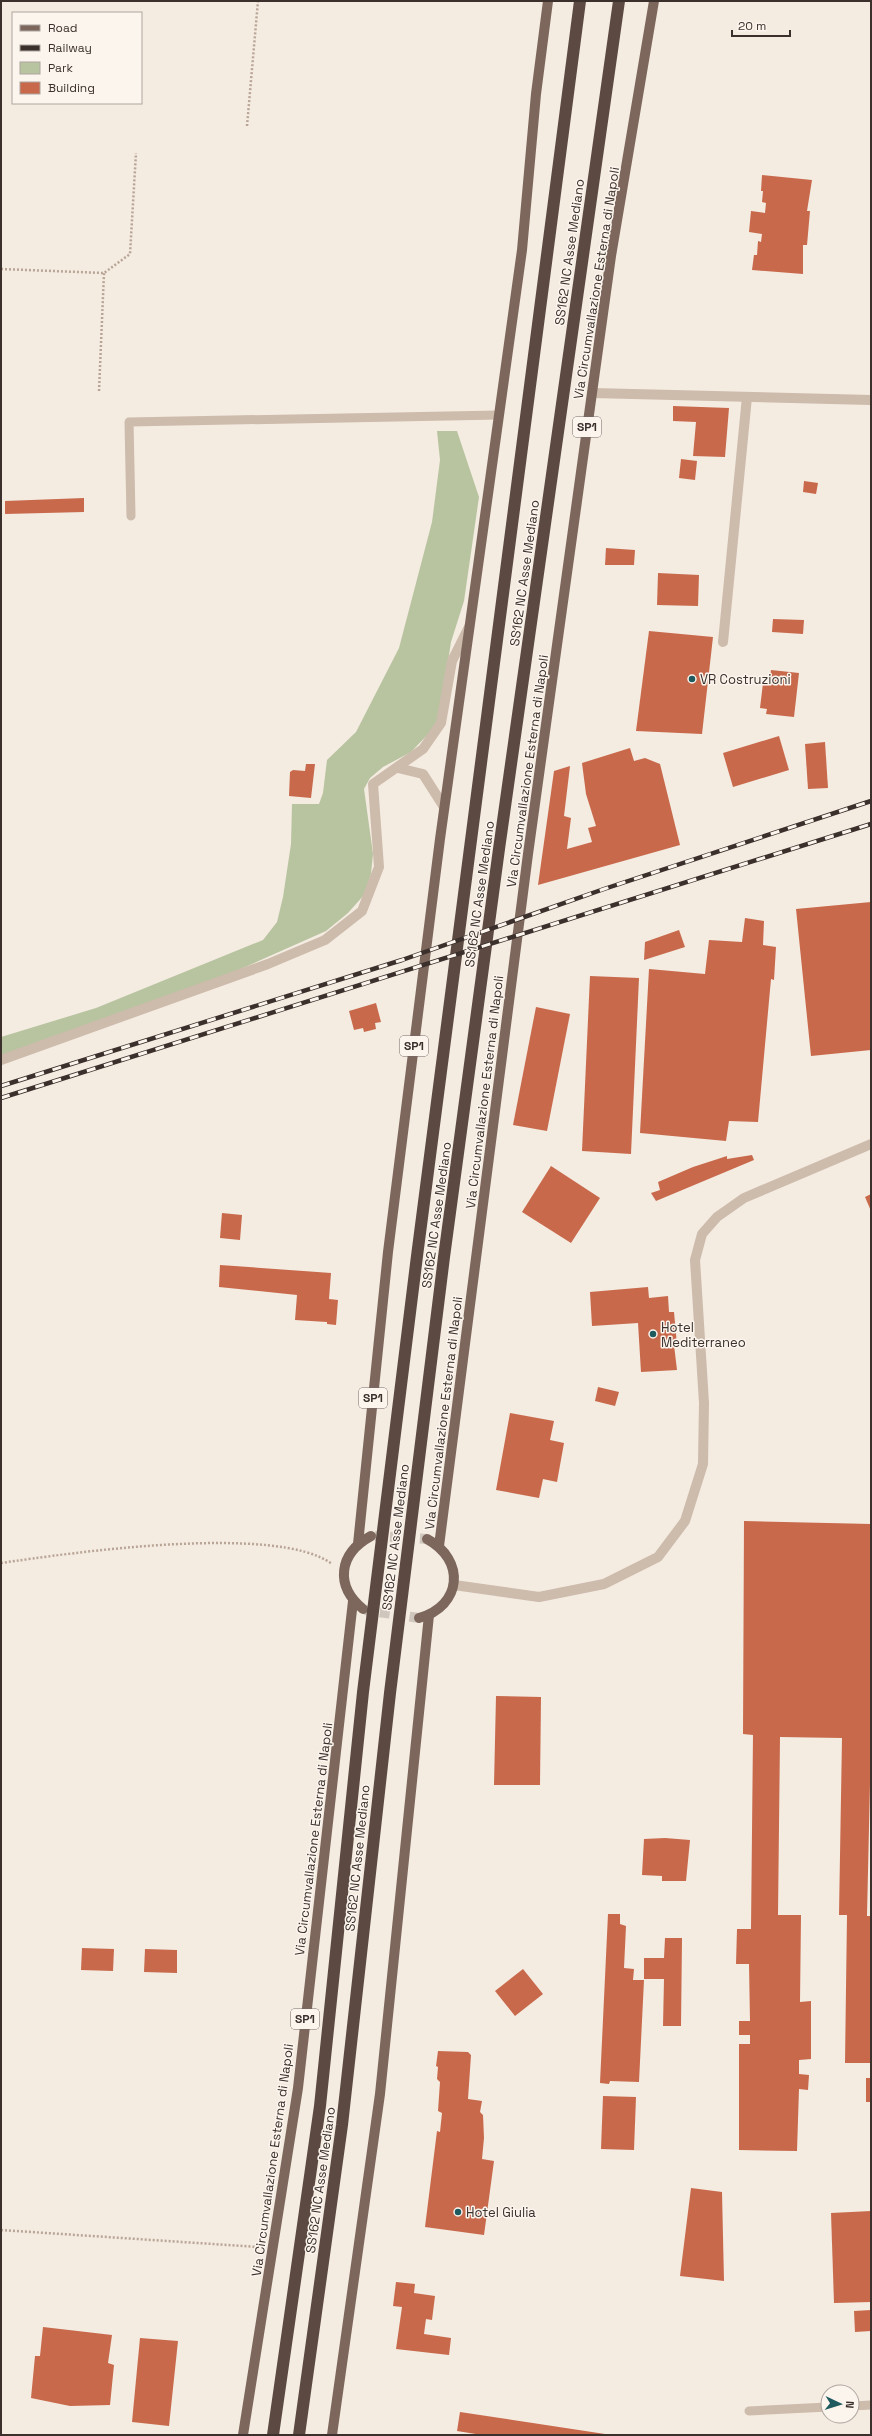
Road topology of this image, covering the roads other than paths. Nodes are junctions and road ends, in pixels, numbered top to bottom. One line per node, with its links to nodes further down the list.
1 (548, 1): 8 (main road, SP1)
2 (580, 1): 28 (highway, SS162 NC Asse Mediano)
3 (619, 1): 29 (highway, SS162 NC Asse Mediano)
4 (654, 1): 5 (main road, Via Circumvallazione Esterna di Napoli / SP1)
5 (592, 393): 6 (street); 19 (main road, Via Circumvallazione Esterna di Napoli / SP1)
6 (747, 397): 7 (street); 11 (street)
7 (871, 400)
8 (499, 415): 9 (lane); 10 (main road, SP1)
9 (131, 516)
10 (470, 626): 12 (street); 13 (main road, SP1)
11 (723, 642)
12 (398, 768): 13 (street); 14 (street)
13 (444, 807): 18 (main road, SP1)
14 (1, 1060)
15 (871, 1144): 20 (street)
16 (371, 1536): 18 (main road, SP1)
17 (427, 1539): 19 (main road, Via Circumvallazione Esterna di Napoli)
18 (358, 1544): 21 (main road, SP1)
19 (439, 1546): 20 (main road, Via Circumvallazione Esterna di Napoli)
20 (454, 1585): 30 (main road, Via Circumvallazione Esterna di Napoli)
21 (353, 1601): 22 (main road, SP1); 27 (main road, Via Circumvallazione Esterna di Napoli / SP1)
22 (363, 1610)
23 (871, 2404): 24 (lane)
24 (860, 2405)
25 (820, 2407): 26 (lane)
26 (750, 2411)
27 (243, 2435)
28 (273, 2435)
29 (298, 2435)
30 (332, 2435)

